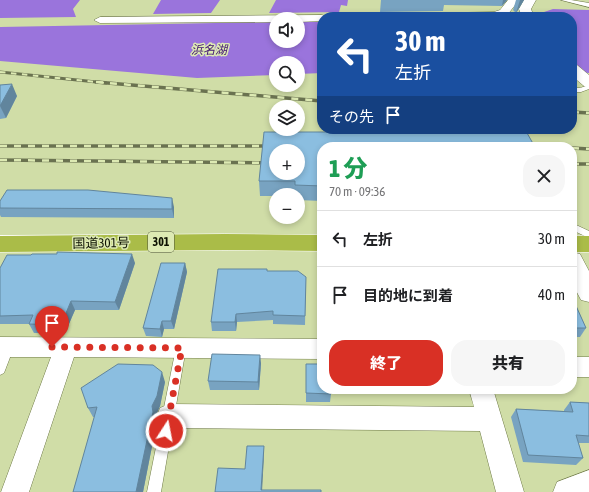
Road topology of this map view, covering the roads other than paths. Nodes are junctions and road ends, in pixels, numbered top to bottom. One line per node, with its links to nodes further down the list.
1 (514, 0): 5 (street)
2 (530, 0): 6 (street)
3 (563, 0): 4 (lane)
4 (589, 5)
5 (504, 12)
6 (526, 12)
7 (317, 18): 8 (street)
8 (100, 20)
9 (577, 73): 10 (street)
10 (589, 83)
11 (589, 87): 12 (lane)
12 (577, 90)
13 (577, 229): 14 (lane)
14 (589, 235)
15 (317, 243): 16 (highway, 国道301号 / 301)
16 (0, 244)
17 (577, 244): 18 (highway)
18 (589, 244)
19 (577, 270): 20 (street)
20 (589, 293)
21 (4, 347): 22 (street); 27 (lane)
22 (66, 347): 23 (street); 32 (street)
23 (182, 348): 24 (street); 29 (lane)
24 (317, 349)
25 (577, 367): 26 (street)
26 (589, 367)
27 (0, 370)
28 (482, 394): 30 (street)
29 (169, 416): 30 (street); 33 (lane)
30 (490, 419): 34 (street)
31 (589, 484): 35 (street)
32 (15, 492)
33 (154, 492)
34 (510, 492)
35 (567, 492)

